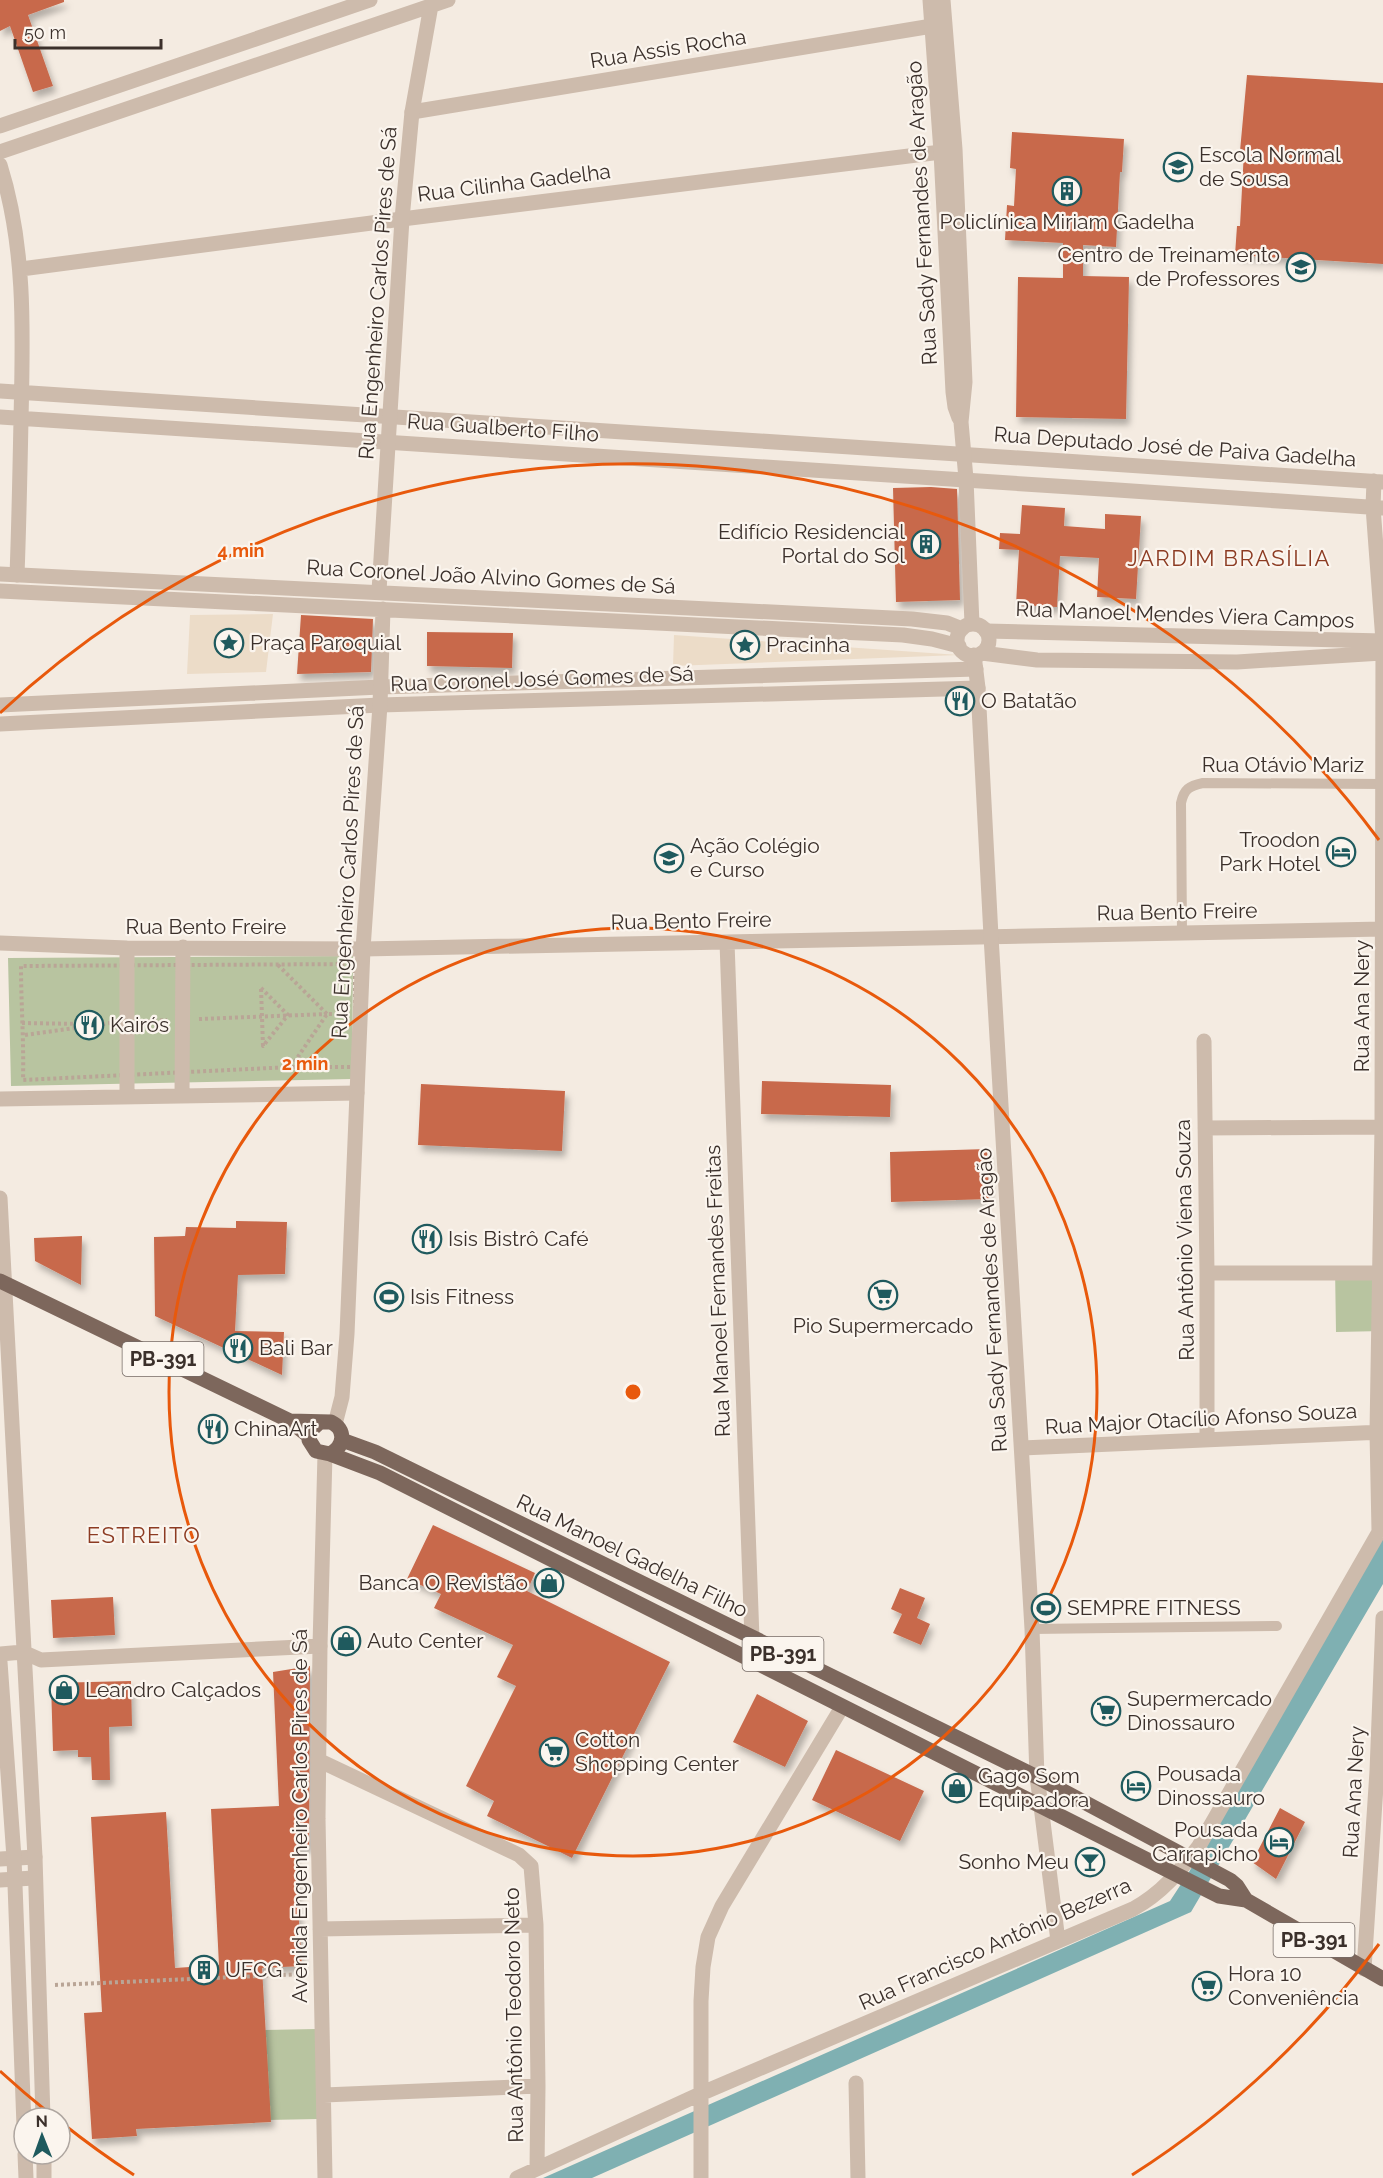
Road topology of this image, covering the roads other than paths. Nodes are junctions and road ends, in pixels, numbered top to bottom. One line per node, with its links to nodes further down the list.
1 (370, 0): 8 (street)
2 (448, 0): 5 (street)
3 (930, 0): 6 (street, Rua Sady Fernandes de Aragão)
4 (943, 0): 20 (street, Rua Sady Fernandes de Aragão)
5 (432, 3): 7 (street, Rua Engenheiro Carlos Pires de Sá); 9 (street)
6 (932, 26): 7 (street, Rua Assis Rocha); 10 (street, Rua Sady Fernandes de Aragão)
7 (412, 112): 12 (street, Rua Engenheiro Carlos Pires de Sá)
8 (0, 126)
9 (0, 152)
10 (941, 152): 12 (street, Rua Cilinha Gadelha); 20 (street, Rua Sady Fernandes de Aragão)
11 (0, 165): 13 (street)
12 (402, 219): 13 (street, Rua Cilinha Gadelha); 17 (street, Rua Engenheiro Carlos Pires de Sá)
13 (21, 269): 15 (street)
14 (0, 391): 15 (street, Rua Gualberto Filho)
15 (22, 393): 16 (street, Rua Gualberto Filho); 19 (street)
16 (190, 404): 17 (street, Rua Gualberto Filho); 21 (street)
17 (390, 416): 22 (street, Rua Gualberto Filho); 23 (street, Rua Engenheiro Carlos Pires de Sá)
18 (0, 417): 19 (street, Rua Gualberto Filho)
19 (21, 418): 21 (street, Rua Gualberto Filho); 36 (street)
20 (961, 422): 25 (street, Rua Sady Fernandes de Aragão)
21 (186, 428): 23 (street, Rua Gualberto Filho)
22 (655, 434): 24 (street, Rua Gualberto Filho); 26 (street)
23 (387, 440): 26 (street, Rua Gualberto Filho); 39 (street, Rua Engenheiro Carlos Pires de Sá)
24 (840, 446): 25 (street, Rua Gualberto Filho); 28 (street)
25 (964, 453): 27 (street, Rua Deputado José de Paiva Gadelha); 30 (street, Rua Sady Fernandes de Aragão)
26 (652, 460): 28 (street, Rua Gualberto Filho)
27 (1175, 467): 29 (street, Rua Deputado José de Paiva Gadelha); 32 (street)
28 (837, 471): 30 (street, Rua Gualberto Filho)
29 (1267, 473): 31 (street, Rua Deputado José de Paiva Gadelha); 33 (street)
30 (966, 479): 32 (street); 49 (street, Rua Sady Fernandes de Aragão)
31 (1379, 481): 34 (street, Rua Ana Nery)
32 (1173, 492): 33 (street)
33 (1264, 498): 34 (street)
34 (1378, 507): 52 (street, Rua Ana Nery)
35 (0, 574): 36 (street, Rua Coronel João Alvino Gomes de Sá)
36 (17, 575): 37 (street, Rua Coronel João Alvino Gomes de Sá)
37 (185, 583): 39 (street, Rua Coronel João Alvino Gomes de Sá); 42 (street)
38 (0, 591): 42 (street, Rua Coronel João Alvino Gomes de Sá)
39 (375, 592): 40 (street, Rua Coronel João Alvino Gomes de Sá); 44 (street, Rua Engenheiro Carlos Pires de Sá)
40 (411, 594): 41 (street, Rua Coronel João Alvino Gomes de Sá); 45 (street)
41 (505, 598): 43 (street, Rua Coronel João Alvino Gomes de Sá); 47 (street)
42 (185, 599): 44 (street, Rua Coronel João Alvino Gomes de Sá)
43 (638, 605): 46 (street, Rua Coronel João Alvino Gomes de Sá); 48 (street)
44 (376, 608): 45 (street, Rua Coronel João Alvino Gomes de Sá); 55 (street, Rua Engenheiro Carlos Pires de Sá)
45 (410, 610): 47 (street, Rua Coronel João Alvino Gomes de Sá)
46 (766, 611): 49 (street, Rua Coronel João Alvino Gomes de Sá); 50 (street)
47 (504, 615): 48 (street, Rua Coronel João Alvino Gomes de Sá)
48 (636, 622): 50 (street, Rua Coronel João Alvino Gomes de Sá)
49 (967, 626): 51 (street); 53 (street)
50 (764, 628): 53 (street, Rua Coronel João Alvino Gomes de Sá)
51 (986, 631): 52 (street, Rua Manoel Mendes Viera Campos); 54 (street)
52 (1383, 645): 54 (street); 60 (street, Rua Ana Nery)
53 (959, 646): 54 (street)
54 (978, 659): 55 (street, Rua Coronel José Gomes de Sá); 56 (street, Rua Sady Fernandes de Aragão)
55 (380, 687): 57 (street, Rua Coronel José Gomes de Sá); 58 (street, Rua Engenheiro Carlos Pires de Sá)
56 (978, 688): 58 (street, Rua Coronel José Gomes de Sá); 64 (street, Rua Sady Fernandes de Aragão)
57 (0, 705)
58 (380, 705): 59 (street, Rua Coronel José Gomes de Sá); 69 (street, Rua Engenheiro Carlos Pires de Sá)
59 (0, 724)
60 (1383, 734): 61 (street, Rua Ana Nery)
61 (1383, 784): 62 (street, Rua Ana Nery); 63 (lane, Rua Otávio Mariz)
62 (1383, 929): 63 (street, Rua Bento Freire); 75 (street, Rua Ana Nery)
63 (1182, 934): 64 (street, Rua Bento Freire)
64 (991, 936): 65 (street, Rua Bento Freire); 88 (street, Rua Sady Fernandes de Aragão)
65 (727, 942): 69 (street, Rua Bento Freire); 94 (street, Rua Manoel Fernandes Freitas)
66 (0, 943): 68 (street, Rua Bento Freire)
67 (183, 947): 68 (street, Rua Bento Freire); 69 (street, Rua Bento Freire); 72 (street)
68 (127, 948): 73 (street)
69 (363, 949): 71 (street, Rua Engenheiro Carlos Pires de Sá)
70 (1204, 1041): 76 (street, Rua Antônio Viena Souza)
71 (357, 1093): 72 (street); 82 (street, Rua Engenheiro Carlos Pires de Sá)
72 (182, 1096): 73 (street)
73 (127, 1097): 74 (street)
74 (0, 1099)
75 (1383, 1127): 76 (street); 79 (street, Rua Ana Nery)
76 (1205, 1128): 78 (street, Rua Antônio Viena Souza)
77 (0, 1198): 80 (street)
78 (1207, 1273): 79 (street); 86 (street, Rua Antônio Viena Souza)
79 (1381, 1273): 83 (street, Rua Ana Nery)
80 (2, 1282): 81 (main road, PB-391); 85 (street)
81 (290, 1421): 82 (main road, PB-391); 84 (main road, PB-391)
82 (328, 1423): 84 (main road); 87 (main road)
83 (1380, 1432): 86 (street, Rua Major Otacílio Afonso Souza); 90 (street, Rua Ana Nery)
84 (309, 1436): 89 (main road)
85 (7, 1438): 96 (street)
86 (1207, 1439): 88 (street, Rua Major Otacílio Afonso Souza)
87 (342, 1440): 89 (main road); 94 (main road, Rua Manoel Gadelha Filho / PB-391)
88 (1022, 1448): 93 (street, Rua Sady Fernandes de Aragão)
89 (328, 1454): 95 (street, Avenida Engenheiro Carlos Pires de Sá); 102 (main road, Rua Manoel Gadelha Filho / PB-391)
90 (1381, 1528): 109 (street, Rua Francisco Antônio Bezerra)
91 (1383, 1618): 104 (street, Rua Ana Nery)
92 (1277, 1626): 93 (lane)
93 (1032, 1629): 105 (street, Rua Sady Fernandes de Aragão)
94 (752, 1639): 105 (main road, Rua Manoel Gadelha Filho / PB-391)
95 (320, 1646): 98 (street); 103 (street, Avenida Engenheiro Carlos Pires de Sá)
96 (23, 1652): 97 (street); 98 (street); 100 (street)
97 (0, 1654)
98 (41, 1660): 100 (street)
99 (0, 1662): 101 (street)
100 (24, 1670): 101 (street); 107 (street)
101 (0, 1672): 108 (street)
102 (842, 1707): 106 (main road, Rua Manoel Gadelha Filho / PB-391); 122 (street)
103 (318, 1760): 114 (street, Rua Antônio Teodoro Neto); 115 (street, Avenida Engenheiro Carlos Pires de Sá)
104 (1380, 1772): 117 (street, Rua Ana Nery)
105 (1037, 1777): 106 (street, Rua Sady Fernandes de Aragão); 109 (main road, Rua Manoel Gadelha Filho / PB-391)
106 (1041, 1806): 110 (main road, Rua Manoel Gadelha Filho / PB-391); 116 (street, Rua Sady Fernandes de Aragão)
107 (35, 1857): 108 (street); 111 (street)
108 (7, 1858): 112 (street)
109 (1195, 1860): 110 (street, Rua Francisco Antônio Bezerra); 113 (main road, PB-391)
110 (1181, 1877): 113 (main road, PB-391); 116 (street, Rua Francisco Antônio Bezerra)
111 (34, 1878): 112 (street); 124 (street)
112 (7, 1880): 123 (street)
113 (1246, 1900): 117 (main road, PB-391)
114 (536, 1925): 115 (street); 120 (street, Rua Antônio Teodoro Neto)
115 (320, 1929): 121 (street, Avenida Engenheiro Carlos Pires de Sá)
116 (1058, 1941): 122 (street, Rua Francisco Antônio Bezerra)
117 (1364, 1969): 118 (main road, PB-391)
118 (1383, 1979)
119 (856, 2083): 129 (street)
120 (538, 2086): 121 (street); 125 (street, Rua Antônio Teodoro Neto)
121 (324, 2095): 126 (street, Avenida Engenheiro Carlos Pires de Sá)
122 (700, 2100): 125 (street, Rua Francisco Antônio Bezerra); 128 (street)
123 (23, 2106)
124 (43, 2106)
125 (537, 2169): 127 (street, Rua Francisco Antônio Bezerra)
126 (325, 2178)
127 (517, 2178)
128 (701, 2178)
129 (858, 2178)

